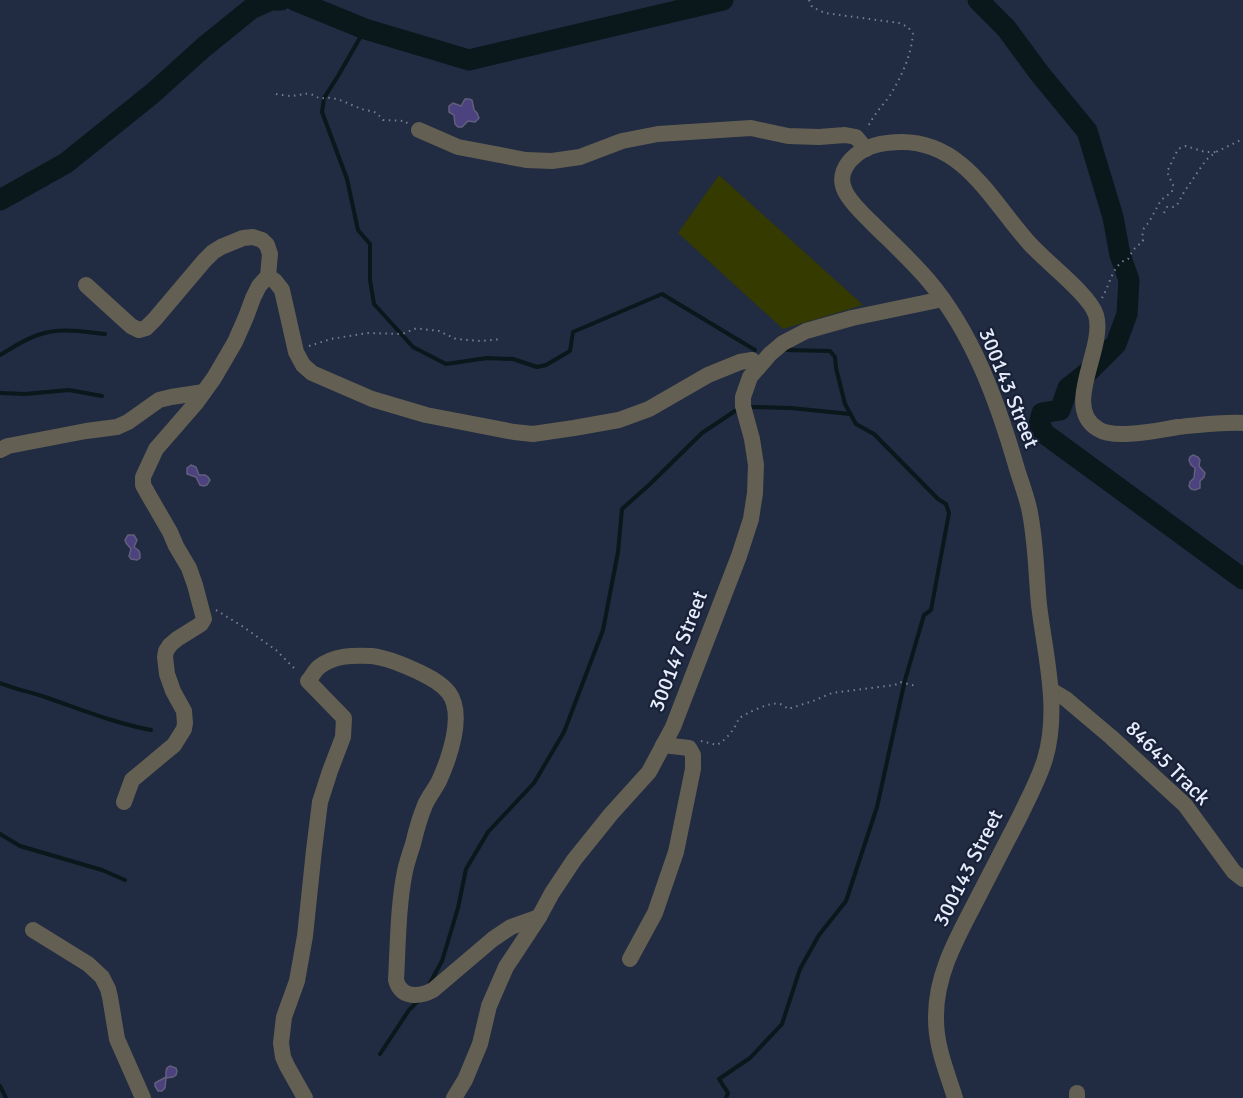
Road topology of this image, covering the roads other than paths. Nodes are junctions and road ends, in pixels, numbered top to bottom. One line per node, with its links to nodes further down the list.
1 (421, 131): 2 (street)
2 (863, 145): 5 (street, 300143 Street); 8 (street)
3 (268, 276): 4 (street); 6 (street); 7 (street)
4 (86, 285)
5 (943, 299): 6 (street, 300147 Street); 10 (street, 300143 Street)
6 (757, 368): 11 (street, 300147 Street)
7 (204, 392): 9 (street); 12 (street)
8 (1243, 423)
9 (0, 450)
10 (1051, 690): 13 (street, 84645 Track); 20 (street, 300143 Street)
11 (663, 745): 14 (street, 300147 Street); 16 (street)
12 (124, 802)
13 (1243, 879)
14 (539, 917): 18 (street); 19 (street, 300147 Street)
15 (33, 930): 17 (street)
16 (630, 959)
17 (143, 1098)
18 (305, 1098)
19 (454, 1098)
20 (955, 1098)

